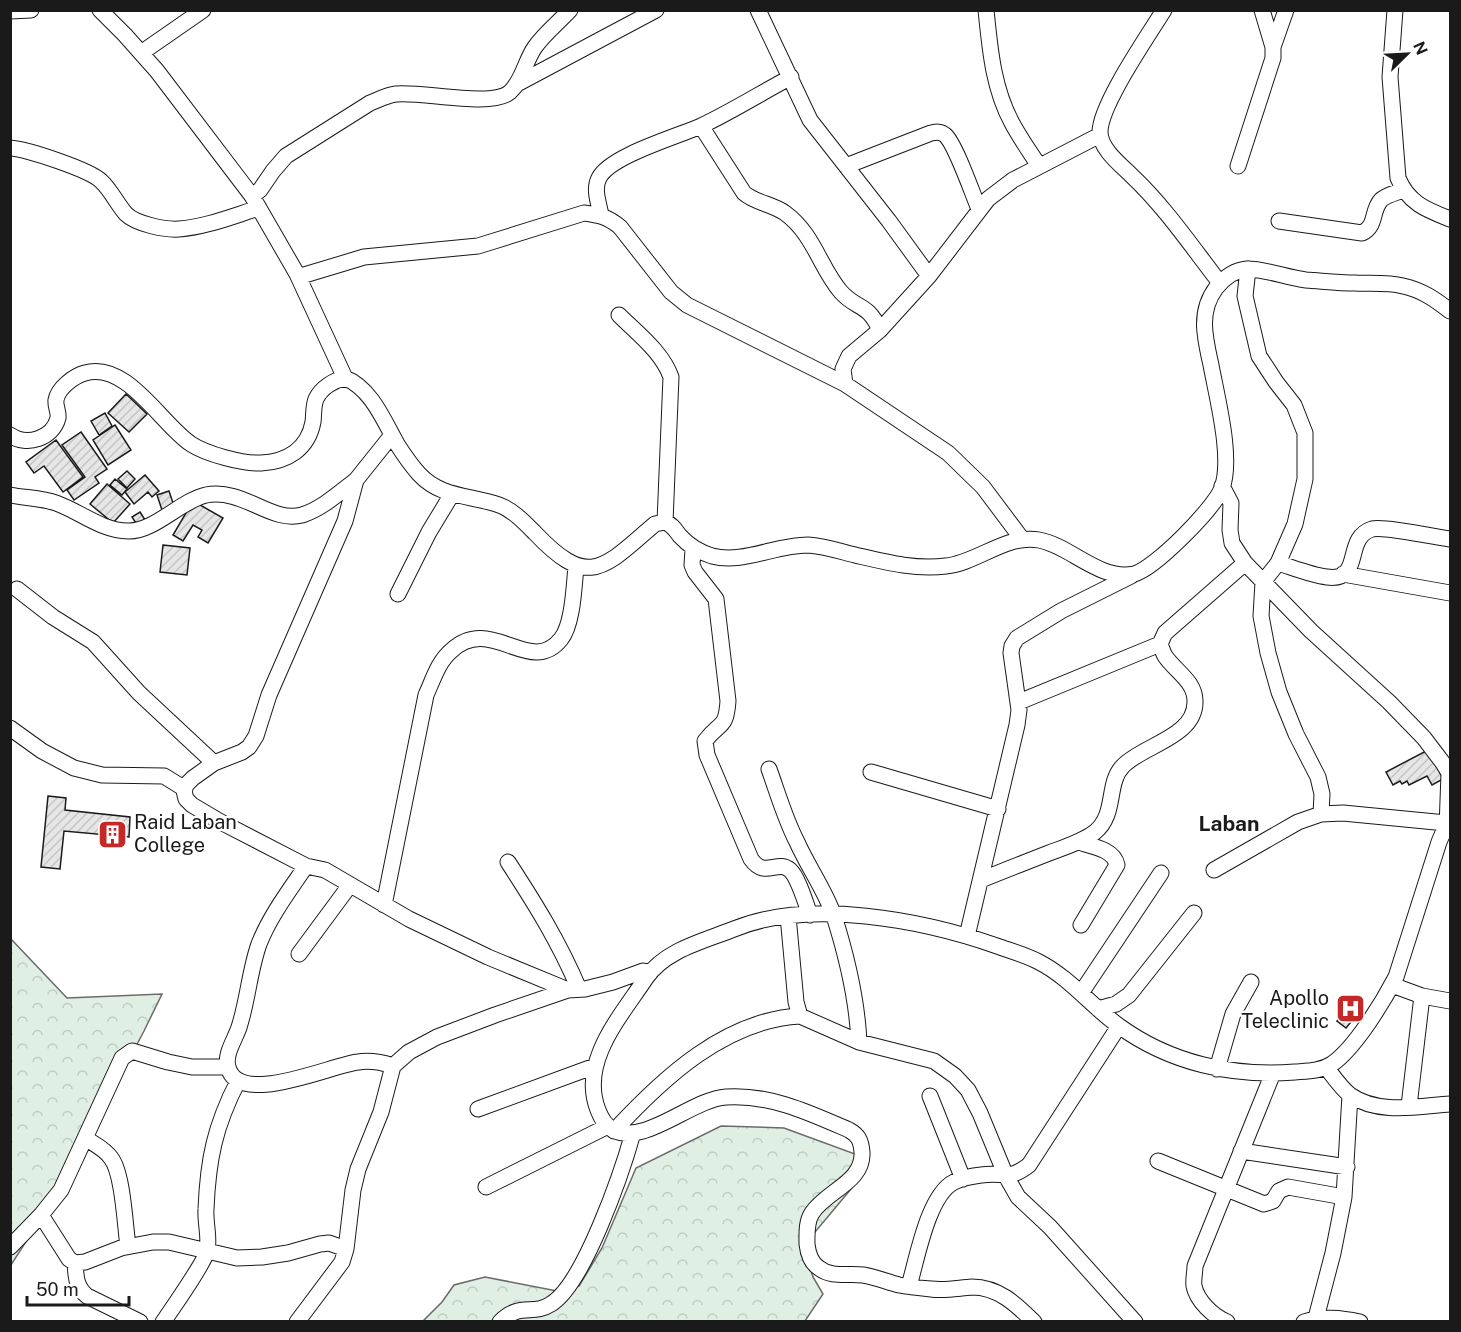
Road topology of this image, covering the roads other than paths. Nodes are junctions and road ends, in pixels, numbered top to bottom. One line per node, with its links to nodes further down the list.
1 (31, 10): 11 (street)
2 (100, 10): 14 (street)
3 (203, 10): 14 (street)
4 (570, 10): 16 (street)
5 (656, 10): 16 (street)
6 (758, 10): 15 (street)
7 (986, 10): 21 (street)
8 (1262, 10): 13 (street)
9 (1286, 10): 13 (street)
10 (1395, 10): 23 (street)
11 (10, 11)
12 (1157, 13): 18 (street)
13 (1273, 47): 22 (street)
14 (141, 53): 24 (street)
15 (791, 77): 17 (street); 20 (street)
16 (517, 84): 24 (street)
17 (701, 126): 26 (street); 35 (street)
18 (1100, 135): 21 (street); 32 (street)
19 (10, 148): 24 (street)
20 (846, 166): 25 (street); 31 (street)
21 (1039, 166): 25 (street)
22 (1238, 166)
23 (1403, 190): 27 (street); 28 (street)
24 (256, 202): 30 (street)
25 (979, 209): 31 (street)
26 (601, 215): 30 (street); 37 (street)
27 (1450, 219)
28 (1279, 221)
29 (1248, 269): 32 (street); 33 (street); 49 (street)
30 (297, 274): 36 (street)
31 (929, 276): 35 (street)
32 (1220, 283): 41 (street)
33 (1450, 311)
34 (619, 315): 44 (street)
35 (880, 330): 37 (street)
36 (345, 378): 38 (street); 39 (street)
37 (845, 384): 45 (street)
38 (10, 435)
39 (392, 435): 40 (street); 42 (street)
40 (356, 480): 43 (street); 60 (street)
41 (1222, 486): 48 (street); 51 (street)
42 (452, 494): 50 (street); 56 (street)
43 (10, 495)
44 (665, 522): 47 (street); 50 (street)
45 (1022, 539): 47 (street); 51 (street)
46 (1450, 539): 52 (street)
47 (693, 549): 77 (street)
48 (1245, 562): 53 (street); 57 (street)
49 (1278, 563): 52 (street); 53 (street)
50 (576, 566): 75 (street)
51 (1137, 573): 58 (street)
52 (1344, 574): 55 (street)
53 (1263, 582): 63 (street); 66 (street)
54 (17, 589): 60 (street)
55 (1450, 593)
56 (398, 594)
57 (1160, 644): 58 (street); 68 (street)
58 (1019, 702): 65 (street)
59 (10, 728): 64 (street)
60 (214, 763): 64 (street)
61 (769, 769): 78 (street)
62 (872, 772): 65 (street)
63 (1450, 774): 67 (street)
64 (185, 789): 70 (street)
65 (998, 809): 73 (street)
66 (1321, 814): 67 (street); 71 (street)
67 (1448, 825): 85 (street)
68 (1078, 842): 73 (street); 80 (street)
69 (508, 862): 86 (street)
70 (306, 866): 74 (street); 96 (street)
71 (1214, 870)
72 (1161, 873): 87 (street)
73 (981, 880): 81 (street)
74 (350, 885): 75 (street); 82 (street)
75 (384, 905): 86 (street)
76 (1194, 913): 90 (street)
77 (810, 915): 78 (street); 79 (street)
78 (833, 915): 81 (street); 93 (street)
79 (788, 916): 83 (street); 91 (street)
80 (1082, 925)
81 (967, 936): 87 (street)
82 (299, 954)
83 (650, 973): 86 (street); 95 (street)
84 (1251, 982): 98 (street)
85 (1392, 984): 88 (street); 97 (street)
86 (573, 989): 94 (street)
87 (1081, 993): 90 (street)
88 (1422, 996): 89 (street); 104 (street)
89 (1450, 1001)
90 (1098, 1009): 92 (street)
91 (800, 1016): 93 (street); 106 (street)
92 (1119, 1026): 98 (street); 112 (street)
93 (859, 1042): 112 (street)
94 (393, 1066): 100 (street); 120 (street)
95 (595, 1066): 105 (street); 106 (street)
96 (228, 1067): 100 (street); 108 (street)
97 (1326, 1067): 99 (street); 101 (street)
98 (1217, 1069): 99 (street)
99 (1274, 1073): 109 (street)
100 (238, 1081): 121 (street)
101 (1350, 1095): 104 (street); 111 (street)
102 (930, 1096): 113 (street)
103 (1450, 1104): 104 (street)
104 (1408, 1106)
105 (478, 1109)
106 (611, 1128): 107 (street); 114 (street)
107 (633, 1134): 123 (street); 129 (street)
108 (85, 1138): 117 (street); 118 (street)
109 (1241, 1151): 111 (street); 115 (street)
110 (1158, 1161): 115 (street)
111 (1347, 1167): 116 (street)
112 (1006, 1176): 113 (street); 131 (street)
113 (963, 1179): 123 (street)
114 (486, 1187)
115 (1227, 1190): 116 (street); 124 (street)
116 (1344, 1197): 125 (street)
117 (41, 1215): 119 (street); 122 (street)
118 (128, 1246): 121 (street); 122 (street)
119 (10, 1247)
120 (346, 1249): 121 (street); 128 (street)
121 (207, 1252): 127 (street)
122 (75, 1263): 126 (street)
123 (909, 1286): 130 (street)
124 (1216, 1320)
125 (1310, 1320): 132 (street)
126 (140, 1322)
127 (163, 1322)
128 (297, 1322)
129 (500, 1322)
130 (1034, 1322)
131 (1135, 1322)
132 (1360, 1322)

